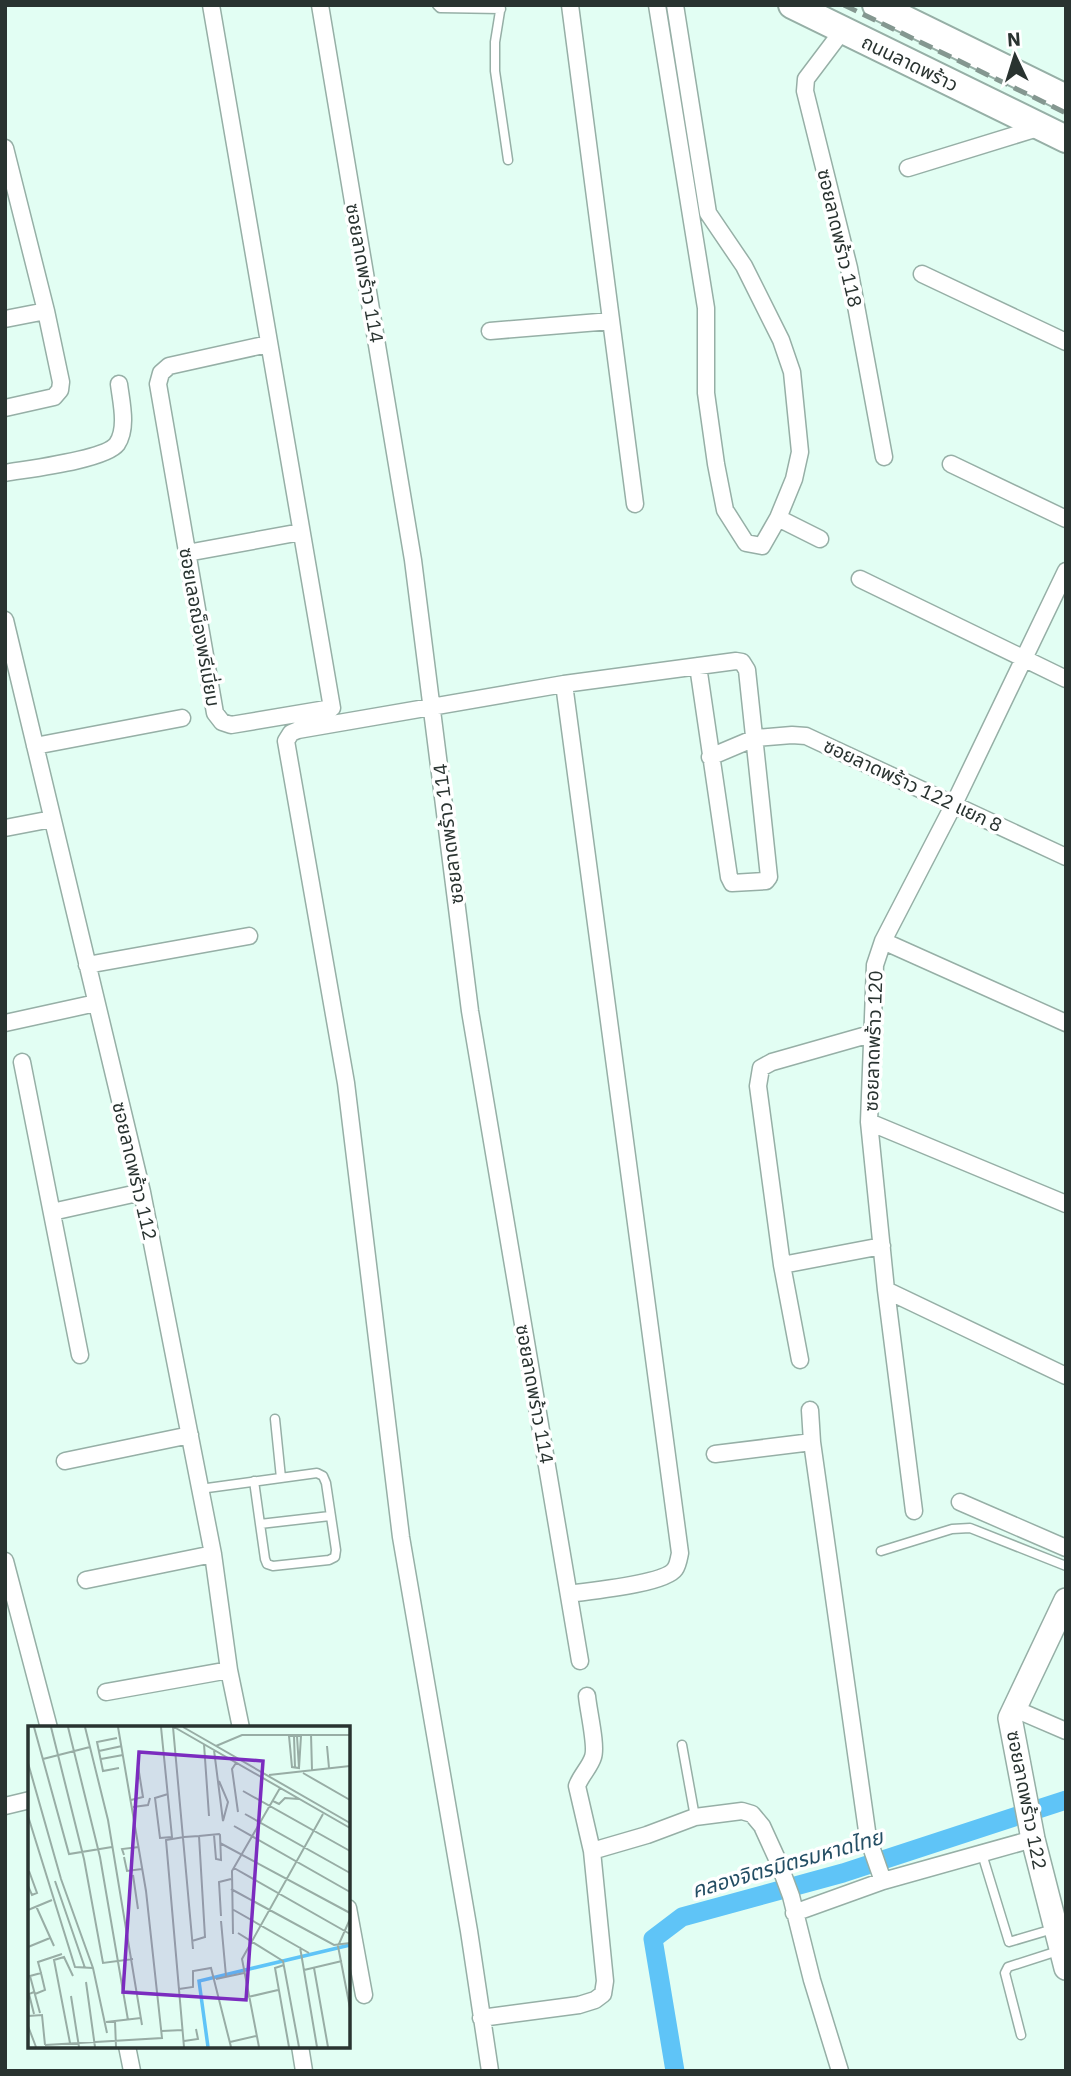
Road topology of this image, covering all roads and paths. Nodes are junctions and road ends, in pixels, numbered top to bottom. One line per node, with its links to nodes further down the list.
1 (211, 5): 23 (street)
2 (320, 5): 42 (street, ซอยลาดพร้าว 114)
3 (437, 5): 9 (lane)
4 (570, 5): 20 (street)
5 (657, 5): 30 (street)
6 (675, 5): 30 (street)
7 (792, 5): 10 (main road, ถนนลาดพร้าว)
8 (876, 5): 11 (main road, ถนนลาดพร้าว)
9 (501, 7): 15 (lane)
10 (843, 30): 12 (main road, ถนนลาดพร้าว); 26 (street, ซอยลาดพร้าว 118)
11 (1066, 98)
12 (1041, 127): 13 (main road, ถนนลาดพร้าว); 16 (street)
13 (1066, 139)
14 (5, 148): 18 (street)
15 (508, 160)
16 (908, 168)
17 (922, 274): 22 (street)
18 (46, 311): 19 (street); 25 (street)
19 (5, 319)
20 (611, 321): 21 (street); 29 (street)
21 (490, 331)
22 (1066, 342)
23 (268, 344): 32 (street); 34 (street, ซอยเลอฌ็องพรีเมี่ยม)
24 (119, 384): 28 (street)
25 (5, 408)
26 (884, 457)
27 (951, 464): 31 (street)
28 (5, 473)
29 (635, 503)
30 (778, 518): 33 (street)
31 (1066, 520)
32 (301, 531): 34 (street); 43 (street)
33 (820, 539)
34 (187, 553): 43 (street, ซอยเลอฌ็องพรีเมี่ยม)
35 (1066, 571): 38 (street, ซอยลาดพร้าว 120)
36 (860, 579): 38 (street)
37 (5, 620): 46 (street, ซอยลาดพร้าว 112)
38 (1023, 660): 40 (street); 48 (street, ซอยลาดพร้าว 120)
39 (698, 666): 41 (street); 45 (street); 47 (street)
40 (1066, 679)
41 (564, 684): 42 (street); 89 (street)
42 (433, 706): 43 (street); 89 (street, ซอยลาดพร้าว 114)
43 (333, 716): 111 (street)
44 (182, 718): 46 (street)
45 (755, 738): 47 (street, ซอยลาดพร้าว 122 แยก 8); 47 (street); 48 (street, ซอยลาดพร้าว 122 แยก 8)
46 (35, 746): 49 (street, ซอยลาดพร้าว 112)
47 (710, 757)
48 (954, 804): 51 (street, ซอยลาดพร้าว 122 แยก 8); 53 (street, ซอยลาดพร้าว 120)
49 (52, 819): 50 (street); 54 (street, ซอยลาดพร้าว 112)
50 (5, 828)
51 (1066, 856)
52 (249, 936): 54 (street)
53 (883, 941): 57 (street); 58 (street, ซอยลาดพร้าว 120)
54 (87, 965): 55 (street, ซอยลาดพร้าว 112)
55 (96, 1003): 56 (street); 61 (street, ซอยลาดพร้าว 112)
56 (5, 1023)
57 (1066, 1023)
58 (874, 1033): 60 (street, ซอยลาดพร้าว 120); 65 (street)
59 (22, 1062): 63 (street)
60 (869, 1122): 62 (street); 64 (street, ซอยลาดพร้าว 120)
61 (142, 1192): 63 (street); 72 (street, ซอยลาดพร้าว 112)
62 (1066, 1204)
63 (52, 1212): 67 (street)
64 (882, 1246): 65 (street); 66 (street, ซอยลาดพร้าว 120)
65 (782, 1265): 68 (street)
66 (886, 1290): 69 (street); 80 (street, ซอยลาดพร้าว 120)
67 (80, 1355)
68 (800, 1360)
69 (1066, 1376)
70 (810, 1410): 73 (street)
71 (275, 1419): 76 (lane)
72 (190, 1435): 75 (street); 78 (street, ซอยลาดพร้าว 112)
73 (812, 1442): 74 (street); 106 (street)
74 (715, 1454)
75 (65, 1461)
76 (281, 1478): 77 (lane); 81 (lane)
77 (254, 1481): 78 (lane); 82 (lane)
78 (200, 1489): 85 (street, ซอยลาดพร้าว 112)
79 (960, 1502): 83 (street)
80 (914, 1511)
81 (331, 1516): 82 (lane); 82 (lane)
82 (260, 1524)
83 (1066, 1548)
84 (881, 1551): 87 (lane)
85 (213, 1554): 88 (street); 92 (street, ซอยลาดพร้าว 112)
86 (5, 1561): 96 (street)
87 (1066, 1566)
88 (86, 1580)
89 (569, 1594): 91 (street, ซอยลาดพร้าว 114)
90 (1066, 1600): 95 (street, ซอยลาดพร้าว 122)
91 (580, 1661)
92 (229, 1670): 93 (street); 97 (street, ซอยลาดพร้าว 112)
93 (106, 1692)
94 (587, 1696): 104 (street)
95 (1015, 1709): 98 (street); 103 (street, ซอยลาดพร้าว 122)
96 (48, 1726)
97 (241, 1726)
98 (1066, 1731)
99 (682, 1745): 102 (lane)
100 (28, 1800): 101 (street)
101 (5, 1806)
102 (695, 1817): 104 (street); 107 (street)
103 (1031, 1829): 105 (street); 109 (street, ซอยลาดพร้าว 122)
104 (592, 1851): 111 (street)
105 (982, 1854): 106 (street); 109 (lane)
106 (883, 1876): 107 (street)
107 (794, 1913): 118 (street)
108 (350, 1922): 110 (street)
109 (1058, 1933): 112 (lane)
110 (364, 1996)
111 (481, 2018): 117 (street)
112 (1021, 2035)
113 (127, 2048): 115 (street)
114 (300, 2048): 116 (street)
115 (132, 2071)
116 (304, 2071)
117 (490, 2071)
118 (840, 2071)

